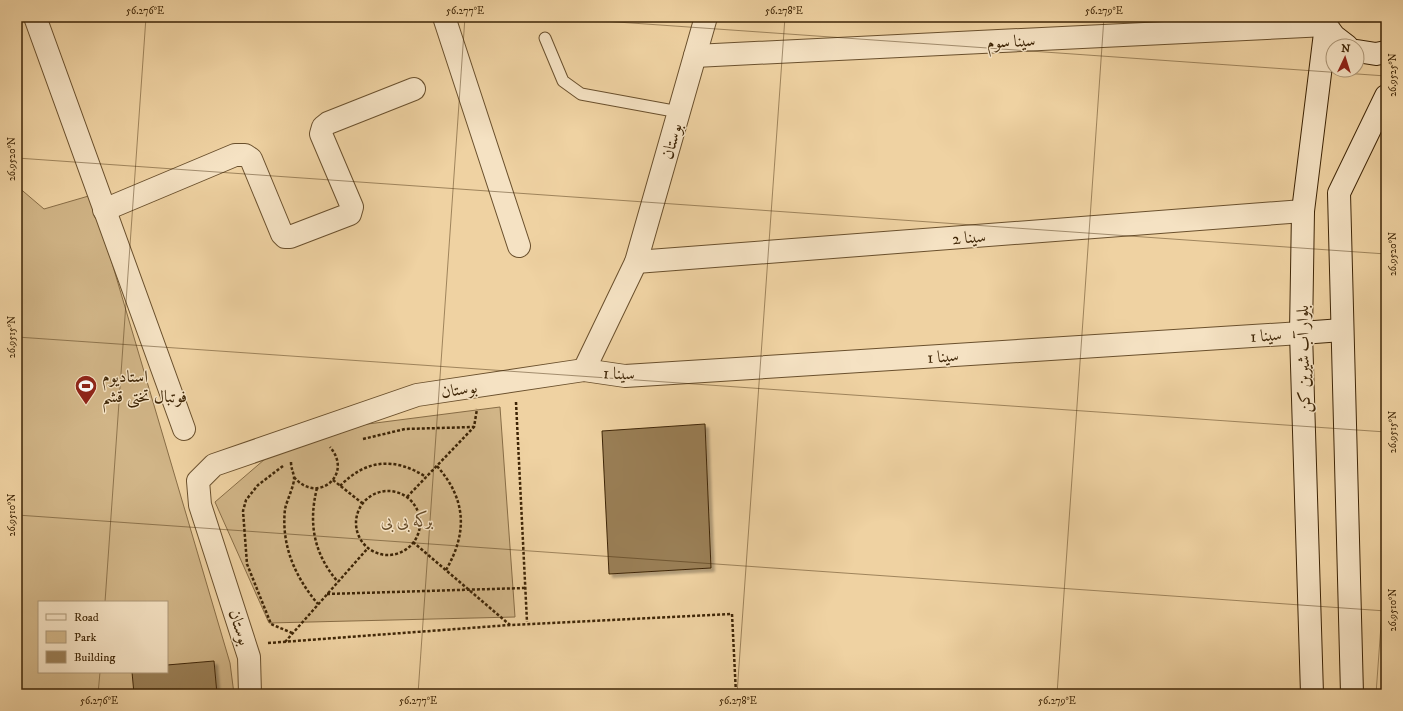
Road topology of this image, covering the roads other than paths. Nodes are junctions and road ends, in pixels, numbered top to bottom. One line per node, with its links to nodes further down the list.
1 (35, 17): 13 (street)
2 (444, 17): 15 (street)
3 (706, 17): 9 (street, بوستان)
4 (1327, 21): 6 (street); 9 (street, سینا سوم); 14 (street, بلوار آب شیرین کن)
5 (544, 38): 12 (lane)
6 (1337, 38)
7 (1365, 52): 8 (street)
8 (1386, 52)
9 (695, 56): 12 (street, بوستان)
10 (414, 89): 13 (street)
11 (1386, 96): 17 (street)
12 (679, 112): 16 (street, بوستان)
13 (104, 210): 20 (street)
14 (1303, 211): 16 (street, سینا 2); 18 (street, بلوار آب شیرین کن)
15 (519, 246)
16 (636, 262): 19 (street, بوستان)
17 (1342, 330): 18 (street, سینا 1); 23 (street)
18 (1301, 333): 19 (street, سینا 1); 22 (street, بلوار آب شیرین کن)
19 (584, 370): 21 (street, بوستان)
20 (184, 429)
21 (250, 694)
22 (1312, 694)
23 (1352, 694)

